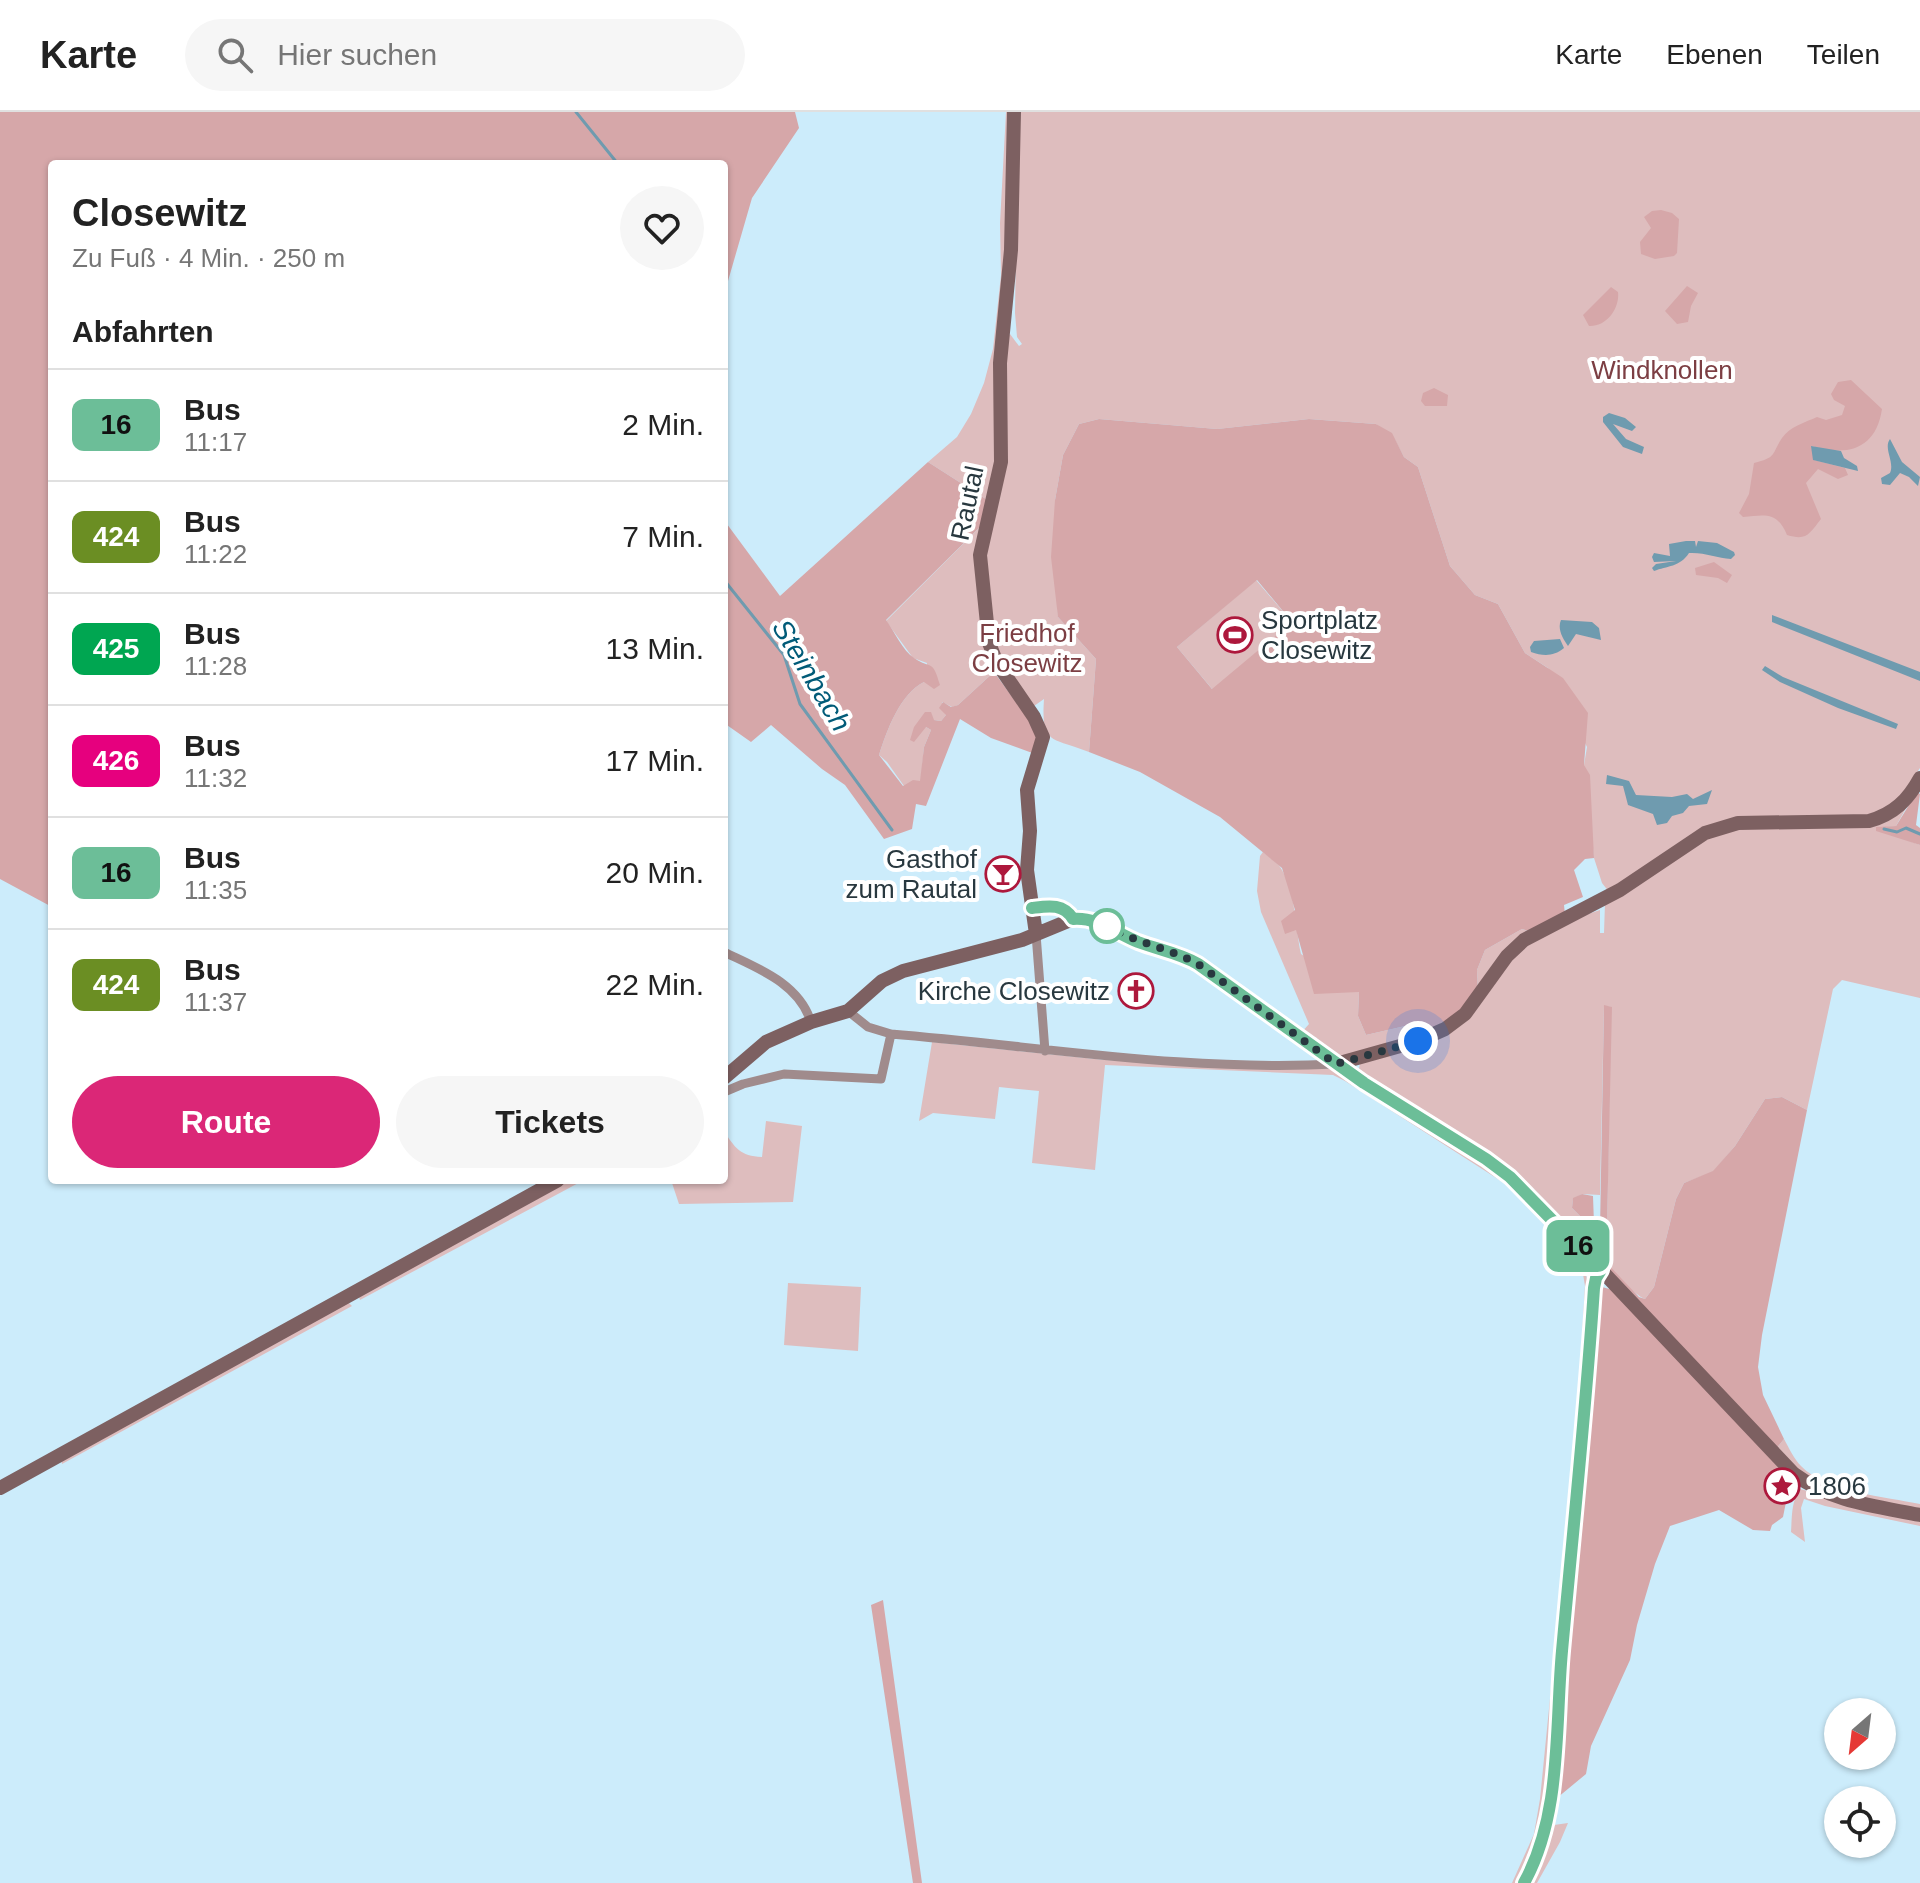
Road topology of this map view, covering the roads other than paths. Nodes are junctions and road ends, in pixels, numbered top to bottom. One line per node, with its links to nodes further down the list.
1 (1014, 112): 3 (street, Rautal)
2 (1920, 778): 11 (street)
3 (1032, 908): 4 (street); 5 (street, Rautal)
4 (1073, 919): 5 (street); 11 (street)
5 (1036, 934): 7 (street); 10 (street)
6 (728, 954): 8 (street)
7 (848, 1011): 8 (street); 9 (street)
8 (811, 1022): 12 (street)
9 (891, 1034): 10 (street); 13 (street)
10 (1045, 1051): 11 (street)
11 (1336, 1064): 15 (street)
12 (728, 1075)
13 (728, 1090)
14 (551, 1184): 16 (street)
15 (1601, 1270): 17 (street); 18 (street)
16 (0, 1488)
17 (1920, 1515)
18 (1524, 1883)

